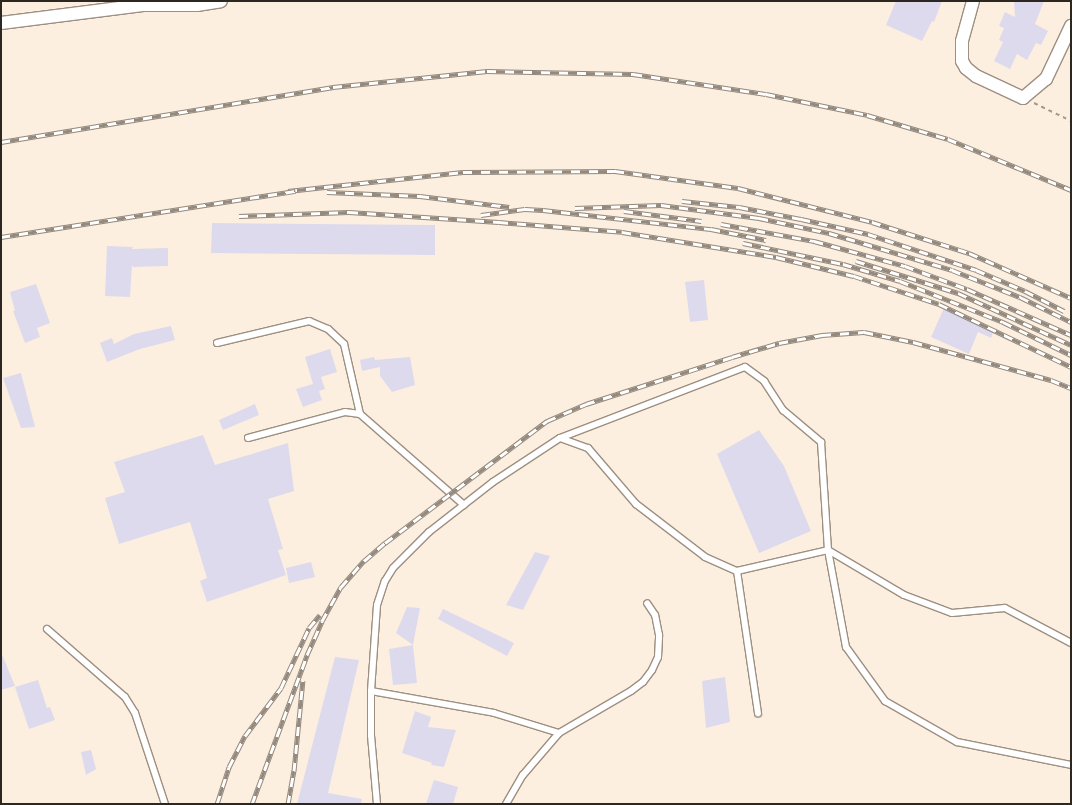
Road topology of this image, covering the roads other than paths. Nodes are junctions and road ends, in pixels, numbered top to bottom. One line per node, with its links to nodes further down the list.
1 (221, 1): 3 (street)
2 (972, 1): 5 (street)
3 (143, 3): 4 (street)
4 (1, 23)
5 (1071, 26)
6 (217, 343): 7 (lane)
7 (360, 414): 8 (lane); 10 (lane)
8 (248, 438)
9 (560, 438): 10 (lane); 11 (lane); 12 (lane)
10 (464, 505): 16 (lane)
11 (828, 550): 12 (lane); 15 (lane); 19 (lane)
12 (737, 571): 17 (lane)
13 (647, 603): 18 (lane)
14 (48, 629): 20 (lane)
15 (1071, 643)
16 (372, 691): 18 (lane); 21 (lane)
17 (758, 713)
18 (559, 733): 22 (lane)
19 (1071, 765)
20 (165, 804)
21 (377, 804)
22 (506, 804)

